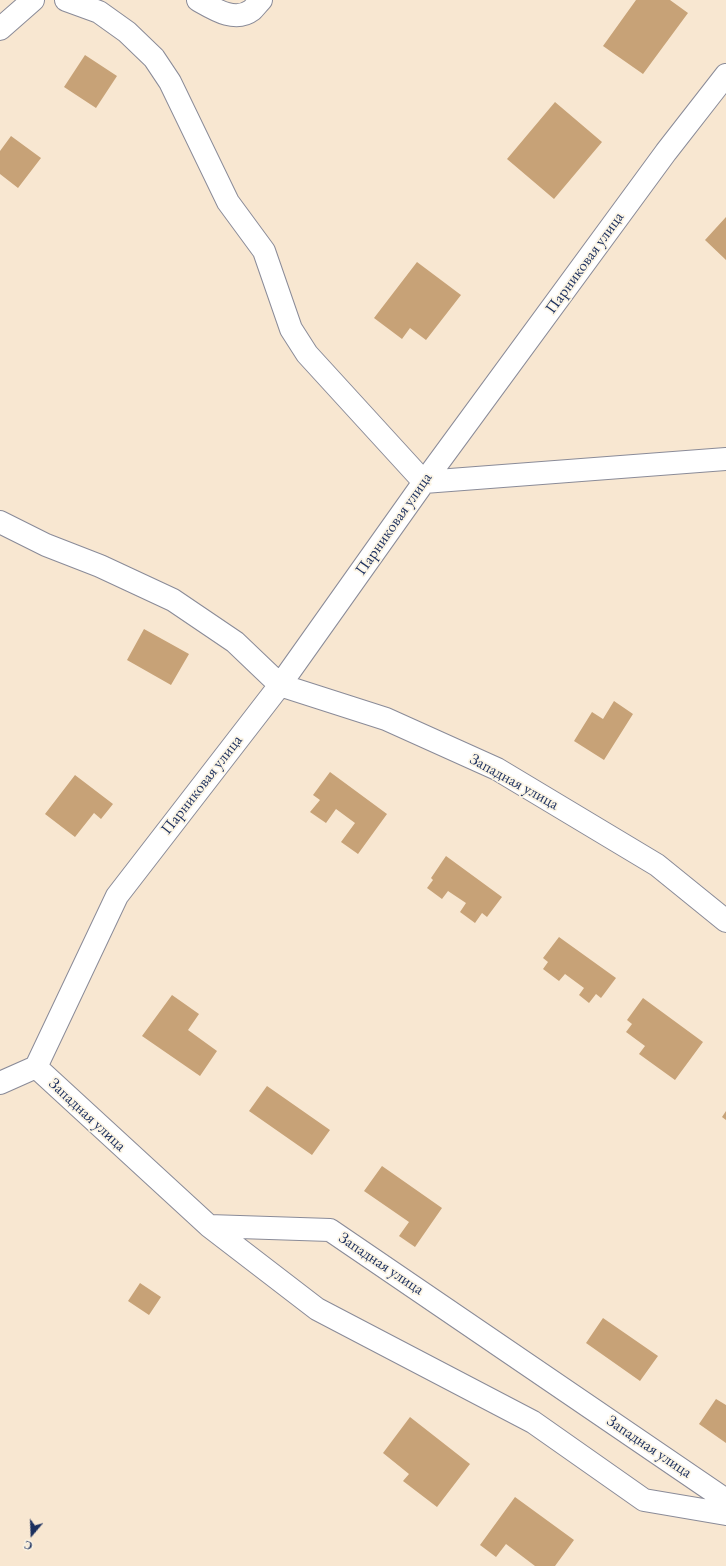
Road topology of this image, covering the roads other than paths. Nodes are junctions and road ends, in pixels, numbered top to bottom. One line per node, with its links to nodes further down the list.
1 (33, 0): 5 (street)
2 (66, 0): 8 (street)
3 (198, 0): 4 (street)
4 (260, 0)
5 (0, 29)
6 (726, 76): 8 (street, Парниковая улица)
7 (726, 459): 8 (street)
8 (424, 482): 10 (street, Парниковая улица)
9 (0, 522): 10 (street)
10 (280, 685): 11 (street, Западная улица); 12 (street, Парниковая улица)
11 (726, 921)
12 (36, 1067): 13 (street); 14 (street, Западная улица)
13 (0, 1083)
14 (208, 1226): 15 (street, Западная улица); 16 (street)
15 (726, 1500)
16 (726, 1514)

